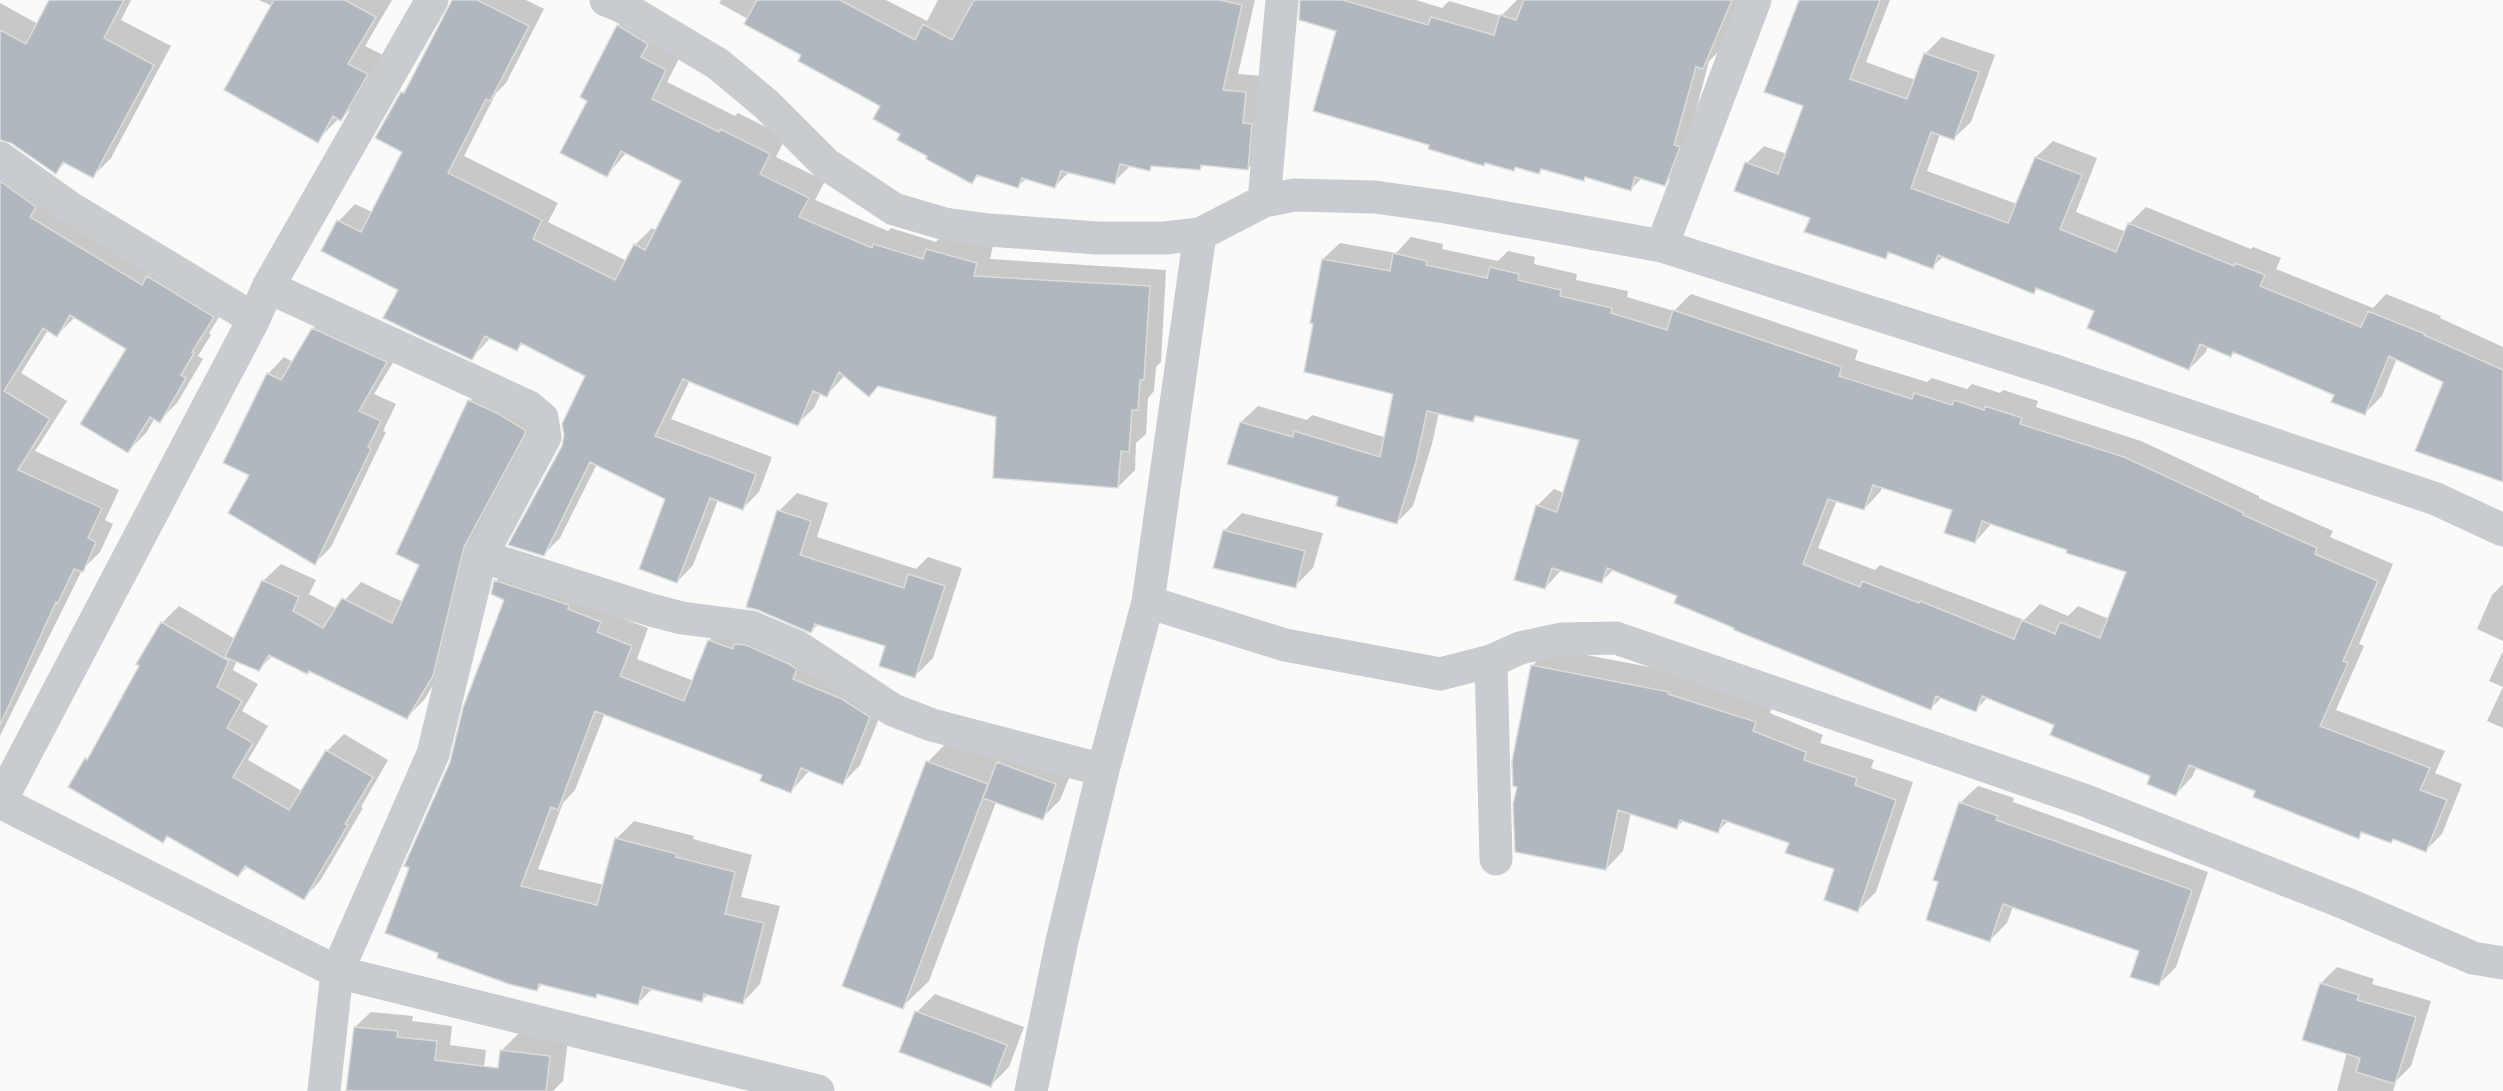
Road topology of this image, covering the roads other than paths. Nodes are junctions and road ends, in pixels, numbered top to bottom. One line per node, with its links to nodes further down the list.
1 (432, 0): 9 (street)
2 (1282, 0): 6 (street)
3 (1755, 0): 8 (street)
4 (618, 2): 7 (street)
5 (0, 158): 10 (street)
6 (1264, 201): 7 (street); 8 (street)
7 (1200, 234): 13 (street)
8 (1662, 246): 11 (street)
9 (268, 288): 10 (street); 12 (street)
10 (254, 319): 16 (street)
11 (2503, 530)
12 (481, 556): 15 (street); 19 (street)
13 (1148, 602): 14 (street); 15 (street)
14 (1491, 661): 17 (street); 18 (street)
15 (1103, 770): 22 (street)
16 (0, 802): 19 (street)
17 (1496, 859)
18 (2503, 963)
19 (338, 972): 20 (street); 21 (street)
20 (324, 1091)
21 (818, 1091)
22 (1031, 1091)

